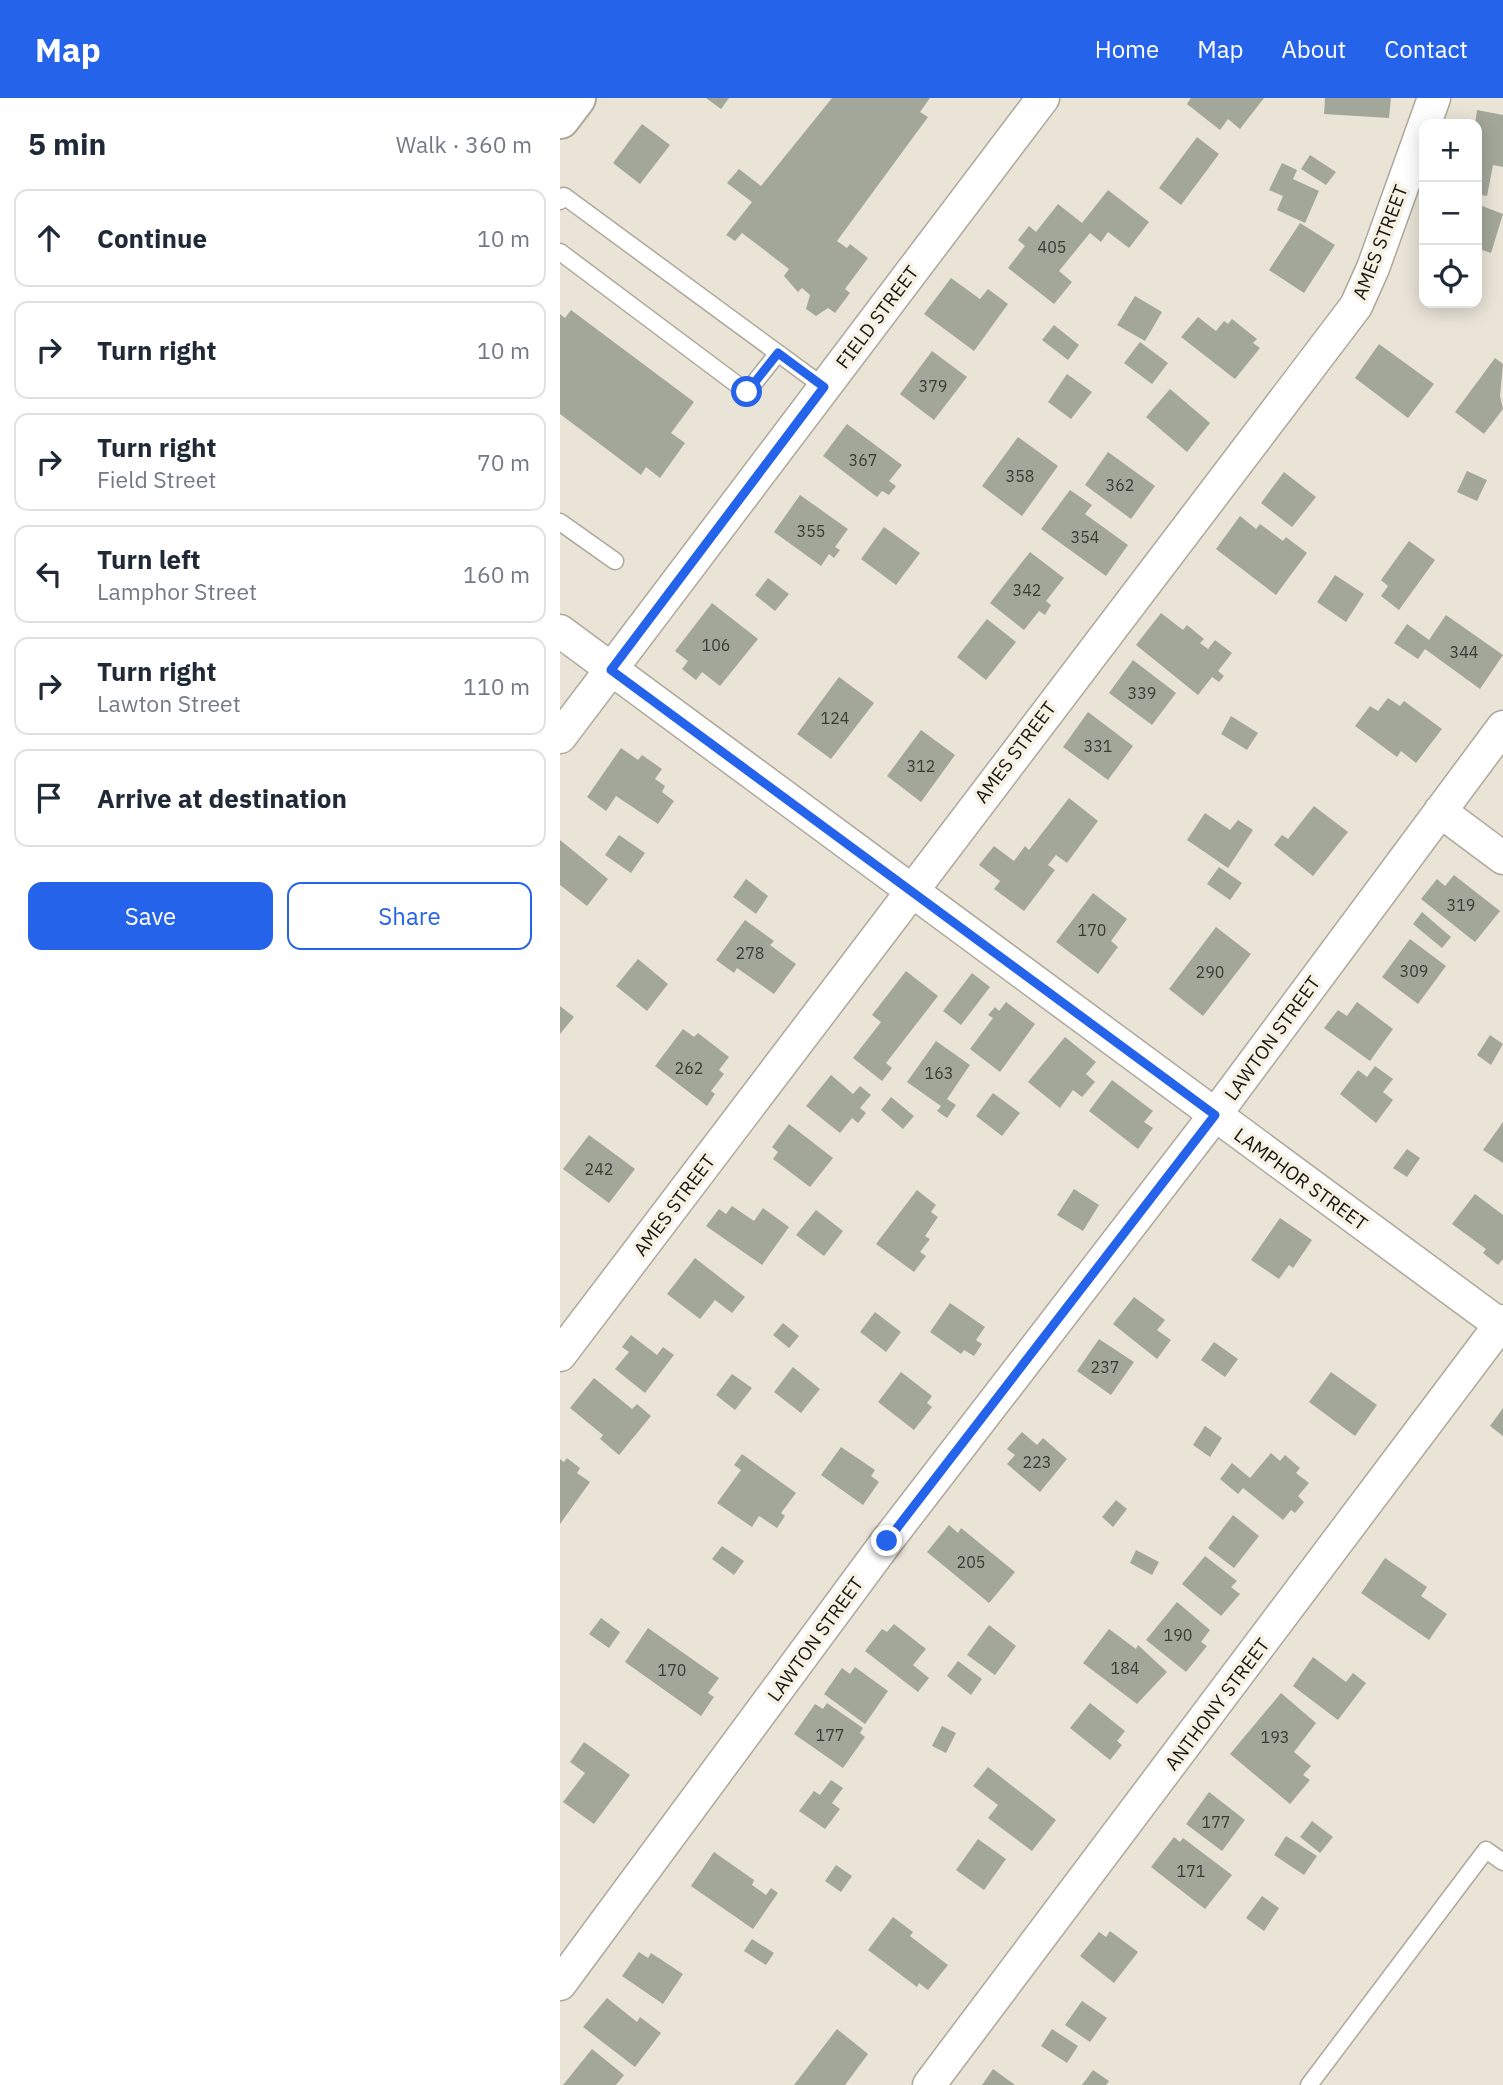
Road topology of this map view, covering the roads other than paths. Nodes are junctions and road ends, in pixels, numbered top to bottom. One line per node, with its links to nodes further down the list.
1 (576, 98): 4 (street)
2 (1043, 98): 8 (street, FIELD STREET)
3 (1434, 98): 17 (street, AMES STREET)
4 (560, 119)
5 (560, 201): 7 (lane)
6 (560, 253): 7 (lane)
7 (778, 353): 8 (lane)
8 (824, 387): 12 (street, FIELD STREET)
9 (560, 522): 10 (lane)
10 (615, 561)
11 (560, 631): 12 (street, LAMPHOR STREET)
12 (611, 670): 14 (street, FIELD STREET); 17 (street, LAMPHOR STREET)
13 (1503, 727): 15 (street, LAWTON STREET)
14 (560, 737)
15 (1440, 811): 16 (street); 18 (street, LAWTON STREET)
16 (1503, 858)
17 (911, 891): 18 (street, LAMPHOR STREET); 20 (street, AMES STREET)
18 (1215, 1115): 19 (street, LAMPHOR STREET); 22 (street, LAWTON STREET)
19 (1502, 1324): 23 (street, ANTHONY STREET)
20 (560, 1355)
21 (1503, 1863): 24 (lane)
22 (560, 1984)
23 (929, 2085)
24 (1309, 2085)

